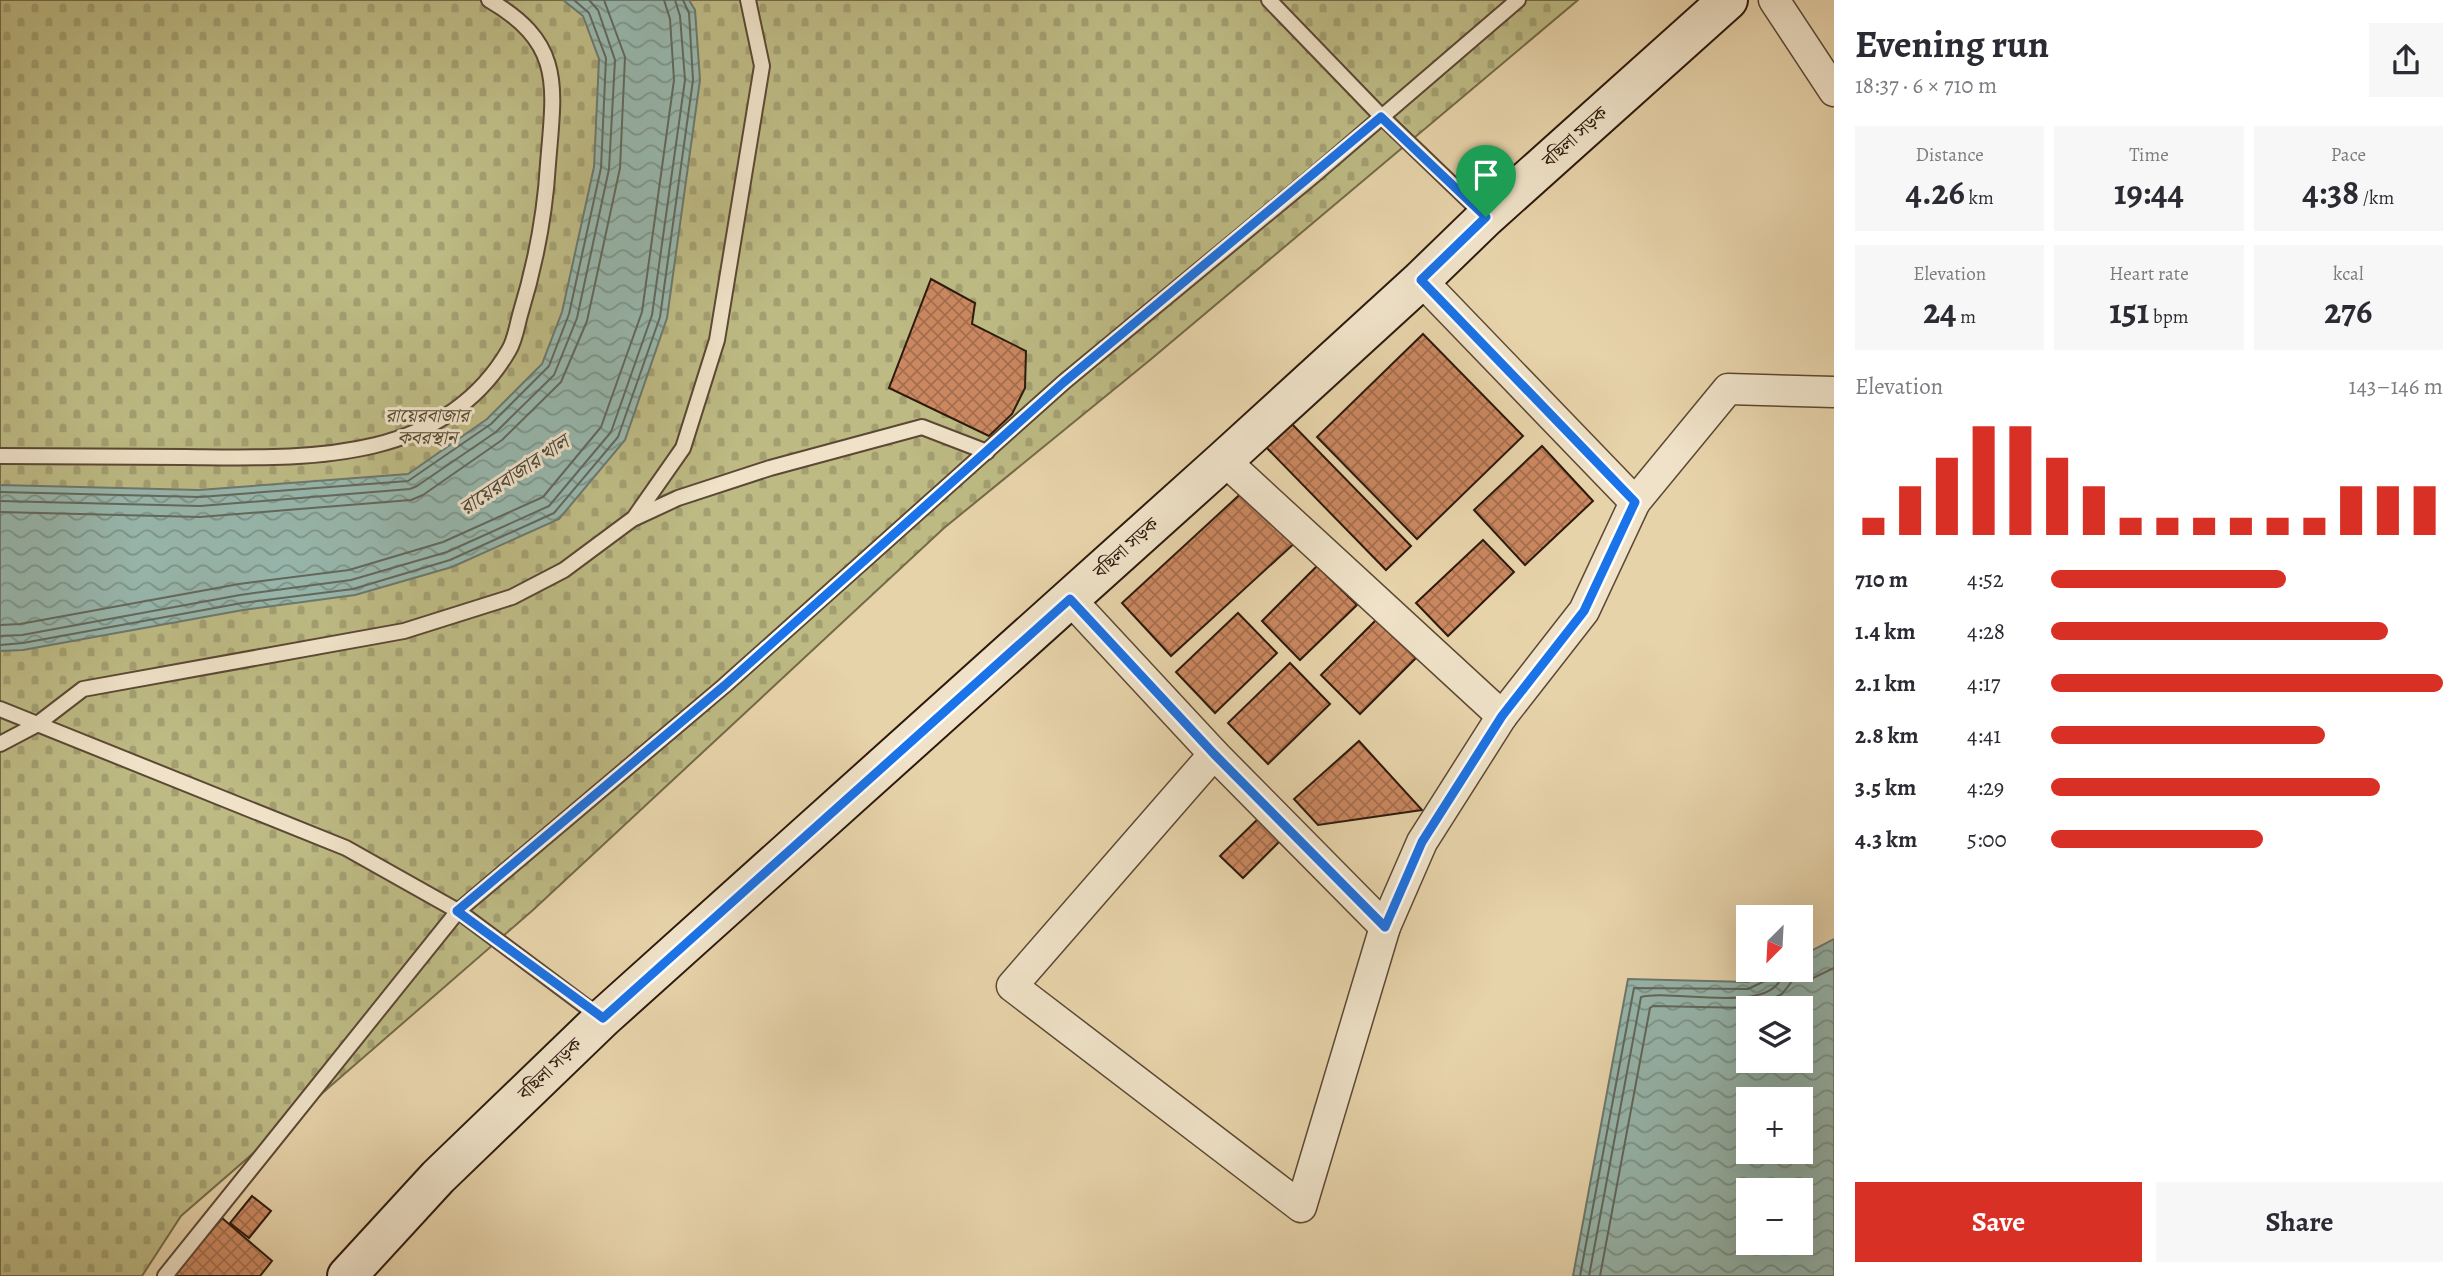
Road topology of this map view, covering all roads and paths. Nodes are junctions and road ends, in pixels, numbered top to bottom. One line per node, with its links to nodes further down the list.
1 (489, 0): 13 (lane)
2 (748, 0): 16 (lane)
3 (1269, 0): 8 (lane)
4 (1518, 0): 8 (lane)
5 (1728, 0): 9 (main road, বছিলা সড়ক)
6 (1774, 0): 7 (street)
7 (1834, 91)
8 (1381, 117): 9 (lane); 12 (lane)
9 (1486, 217): 10 (main road, বছিলা সড়ক)
10 (1421, 280): 14 (main road, বছিলা সড়ক); 15 (street)
11 (1834, 392): 15 (street)
12 (987, 452): 16 (lane); 23 (lane)
13 (0, 456)
14 (1224, 460): 17 (main road, বছিলা সড়ক); 19 (street)
15 (1635, 502): 19 (street)
16 (634, 519): 20 (lane)
17 (1070, 599): 22 (street); 25 (main road, বছিলা সড়ক)
18 (0, 709): 20 (lane)
19 (1502, 716): 24 (street)
20 (36, 725): 21 (lane); 23 (lane)
21 (0, 744)
22 (1214, 754): 24 (street); 24 (street)
23 (457, 911): 25 (lane); 26 (lane)
24 (1385, 927)
25 (603, 1018): 27 (main road, বছিলা সড়ক)
26 (165, 1276)
27 (347, 1276)

